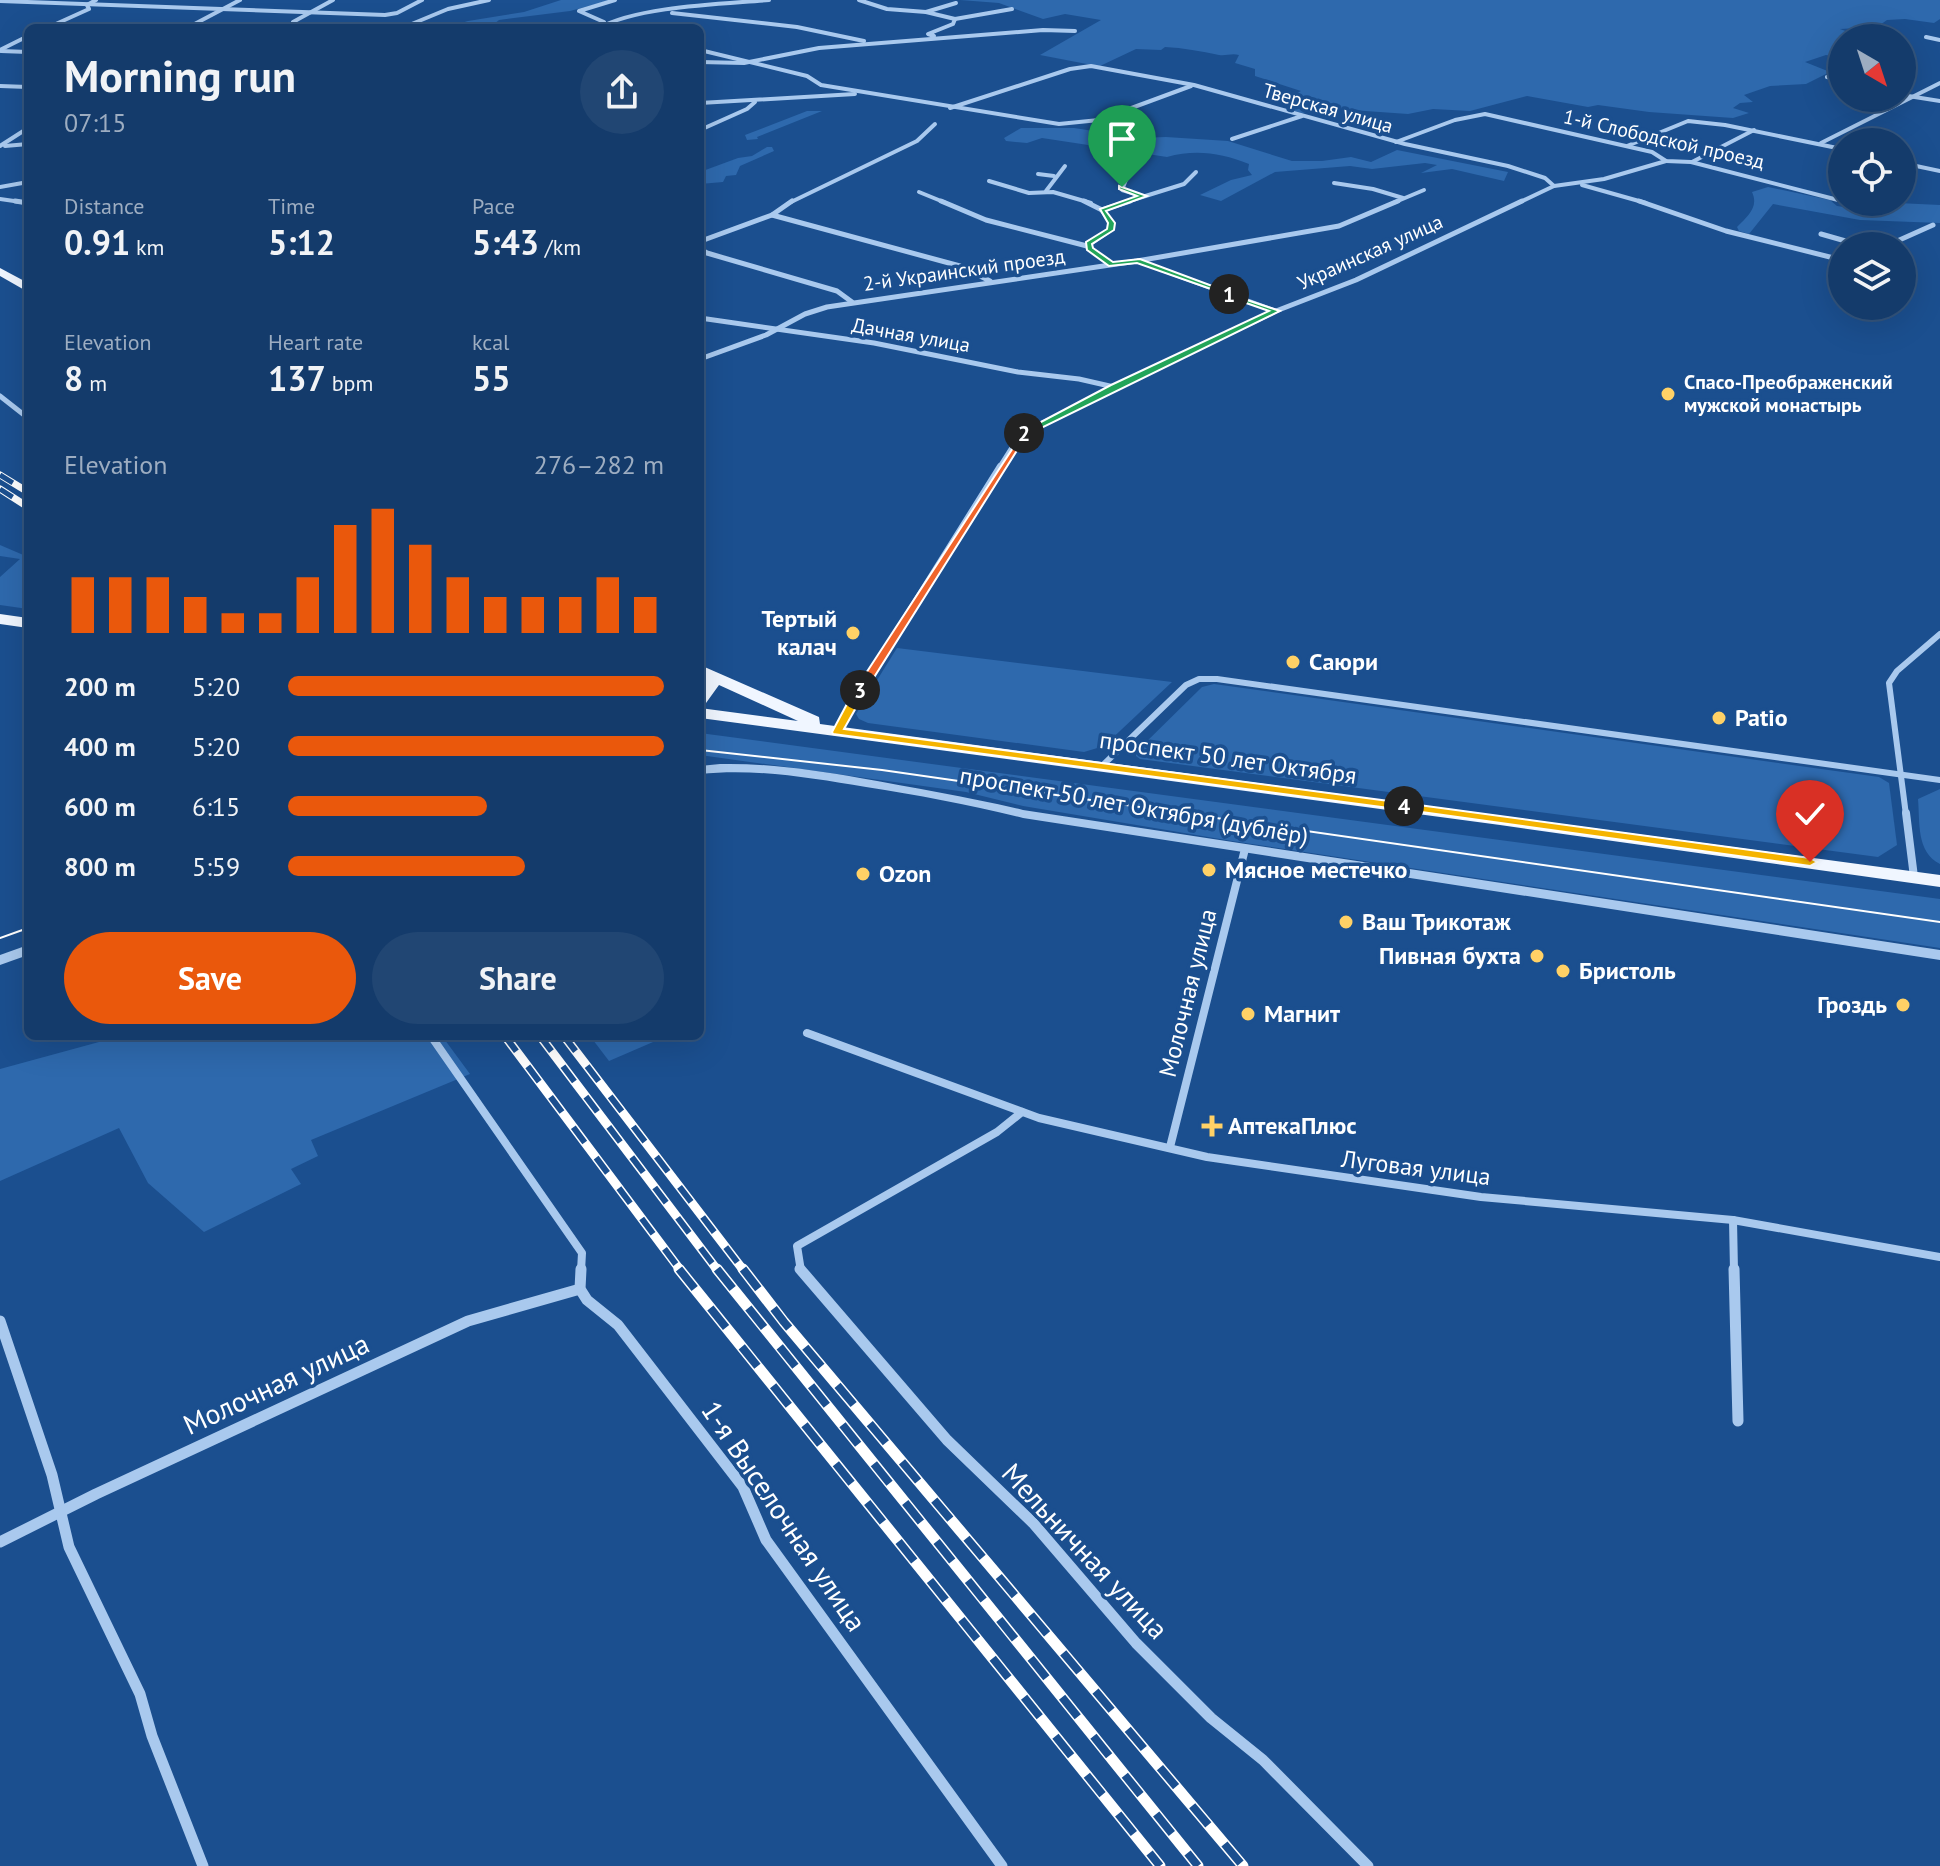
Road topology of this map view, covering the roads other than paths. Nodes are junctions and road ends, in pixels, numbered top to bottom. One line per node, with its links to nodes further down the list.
1 (96, 0): 12 (street)
2 (240, 0): 14 (street)
3 (333, 0): 15 (street)
4 (422, 0): 15 (street)
5 (489, 0): 23 (street)
6 (615, 0): 20 (street)
7 (769, 0): 10 (street)
8 (859, 0): 16 (street)
9 (0, 1): 12 (street)
10 (754, 1): 17 (street)
11 (956, 3): 16 (street)
12 (87, 5): 14 (street); 21 (street)
13 (1012, 9): 18 (street)
14 (221, 11): 15 (street); 22 (street)
15 (310, 12): 19 (street)
16 (926, 12): 18 (street)
17 (672, 13): 20 (street); 29 (street)
18 (955, 19): 27 (street)
19 (293, 22)
20 (604, 22)
21 (56, 24)
22 (195, 24)
23 (412, 24)
24 (1075, 31): 27 (street)
25 (1926, 37): 28 (street)
26 (24, 38): 30 (street)
27 (942, 38): 29 (street)
28 (1940, 40)
29 (876, 43): 34 (street)
30 (0, 51): 32 (street)
31 (704, 51): 34 (street)
32 (24, 52)
33 (704, 62): 34 (street)
34 (744, 63): 39 (street)
35 (1940, 83): 40 (street)
36 (1194, 85): 45 (street); 45 (street, Тверская улица); 47 (street, Тверская улица)
37 (0, 86): 38 (street)
38 (24, 87)
39 (864, 93): 43 (street); 45 (street)
40 (1916, 96)
41 (1916, 97): 42 (street)
42 (1940, 101)
43 (755, 102): 44 (street); 49 (street)
44 (704, 103)
45 (950, 108)
46 (1884, 112): 54 (street)
47 (1303, 116): 52 (street); 53 (street, Тверская улица)
48 (935, 124): 83 (street)
49 (704, 128)
50 (1754, 130): 54 (street); 58 (street); 60 (street)
51 (24, 131): 57 (street)
52 (1232, 139)
53 (1396, 142): 58 (street, 1-й Слободской проезд); 72 (street, Тверская улица)
54 (1821, 143): 56 (street)
55 (24, 144): 57 (street)
56 (1828, 145)
57 (0, 146)
58 (1627, 146): 59 (street, 1-й Слободской проезд)
59 (1666, 161): 60 (street, 1-й Слободской проезд); 71 (street, Украинская улица)
60 (1691, 162): 78 (street, 1-й Слободской проезд)
61 (1065, 166): 66 (street)
62 (1916, 166): 63 (street)
63 (1940, 171)
64 (1196, 172): 77 (street)
65 (1038, 174): 66 (street)
66 (1054, 176): 75 (street)
67 (1127, 177): 77 (street)
68 (989, 181): 75 (street)
69 (24, 183): 73 (street)
70 (1334, 183): 80 (street)
71 (1577, 184): 72 (street, Украинская улица); 91 (street)
72 (1554, 186): 98 (street, Украинская улица)
73 (0, 187)
74 (1424, 190): 80 (street, 2-й Украинский проезд)
75 (1046, 191): 82 (street)
76 (919, 192): 89 (street)
77 (1143, 196): 82 (street)
78 (1828, 197)
79 (0, 199): 81 (street)
80 (1404, 199): 92 (street, 2-й Украинский проезд)
81 (24, 202)
82 (1102, 210): 89 (street)
83 (772, 215): 88 (street); 95 (street)
84 (1933, 225): 85 (street)
85 (1916, 233)
86 (1821, 234): 87 (street)
87 (1828, 236)
88 (704, 240)
89 (1087, 246): 93 (street)
90 (704, 251): 97 (street)
91 (1828, 256)
92 (1137, 261): 93 (street, 2-й Украинский проезд); 98 (street)
93 (1112, 264): 95 (street, 2-й Украинский проезд)
94 (0, 271): 96 (main road)
95 (990, 281): 97 (street, 2-й Украинский проезд)
96 (24, 286)
97 (852, 302): 100 (street, 2-й Украинский проезд)
98 (1276, 311): 102 (street, Украинская улица)
99 (704, 319): 100 (street, Дачная улица)
100 (774, 331): 101 (street, 2-й Украинский проезд); 102 (street, Дачная улица)
101 (704, 357)
102 (1114, 387): 112 (street, Украинская улица)
103 (0, 396): 104 (street)
104 (24, 415)
105 (0, 619): 106 (main road)
106 (24, 622)
107 (1940, 634): 115 (street)
108 (704, 671): 112 (main road)
109 (704, 673): 110 (main road)
110 (704, 696)
111 (704, 714): 112 (main road, проспект 50 лет Октября)
112 (837, 732): 113 (main road, проспект 50 лет Октября)
113 (1102, 766): 115 (street); 118 (main road, проспект 50 лет Октября)
114 (704, 770): 117 (street, проспект 50 лет Октября (дублёр))
115 (1901, 775): 116 (street); 118 (street)
116 (1940, 780)
117 (1245, 849): 121 (street, проспект 50 лет Октября (дублёр)); 126 (street, Молочная улица)
118 (1914, 877): 119 (main road, проспект 50 лет Октября)
119 (1940, 881)
120 (24, 951): 122 (street)
121 (1940, 955)
122 (0, 960)
123 (807, 1033): 125 (street, Луговая улица)
124 (434, 1040): 129 (street)
125 (1022, 1112): 126 (street, Луговая улица); 136 (street, Мельничная улица)
126 (1170, 1147): 127 (street, Луговая улица)
127 (1733, 1220): 128 (street, Луговая улица); 131 (street)
128 (1940, 1257)
129 (580, 1289): 132 (street, Молочная улица); 135 (street, 1-я Выселочная улица)
130 (0, 1321): 132 (street)
131 (1738, 1421)
132 (60, 1513): 133 (street, Молочная улица); 134 (street)
133 (0, 1542)
134 (203, 1866)
135 (1002, 1866)
136 (1368, 1866)

